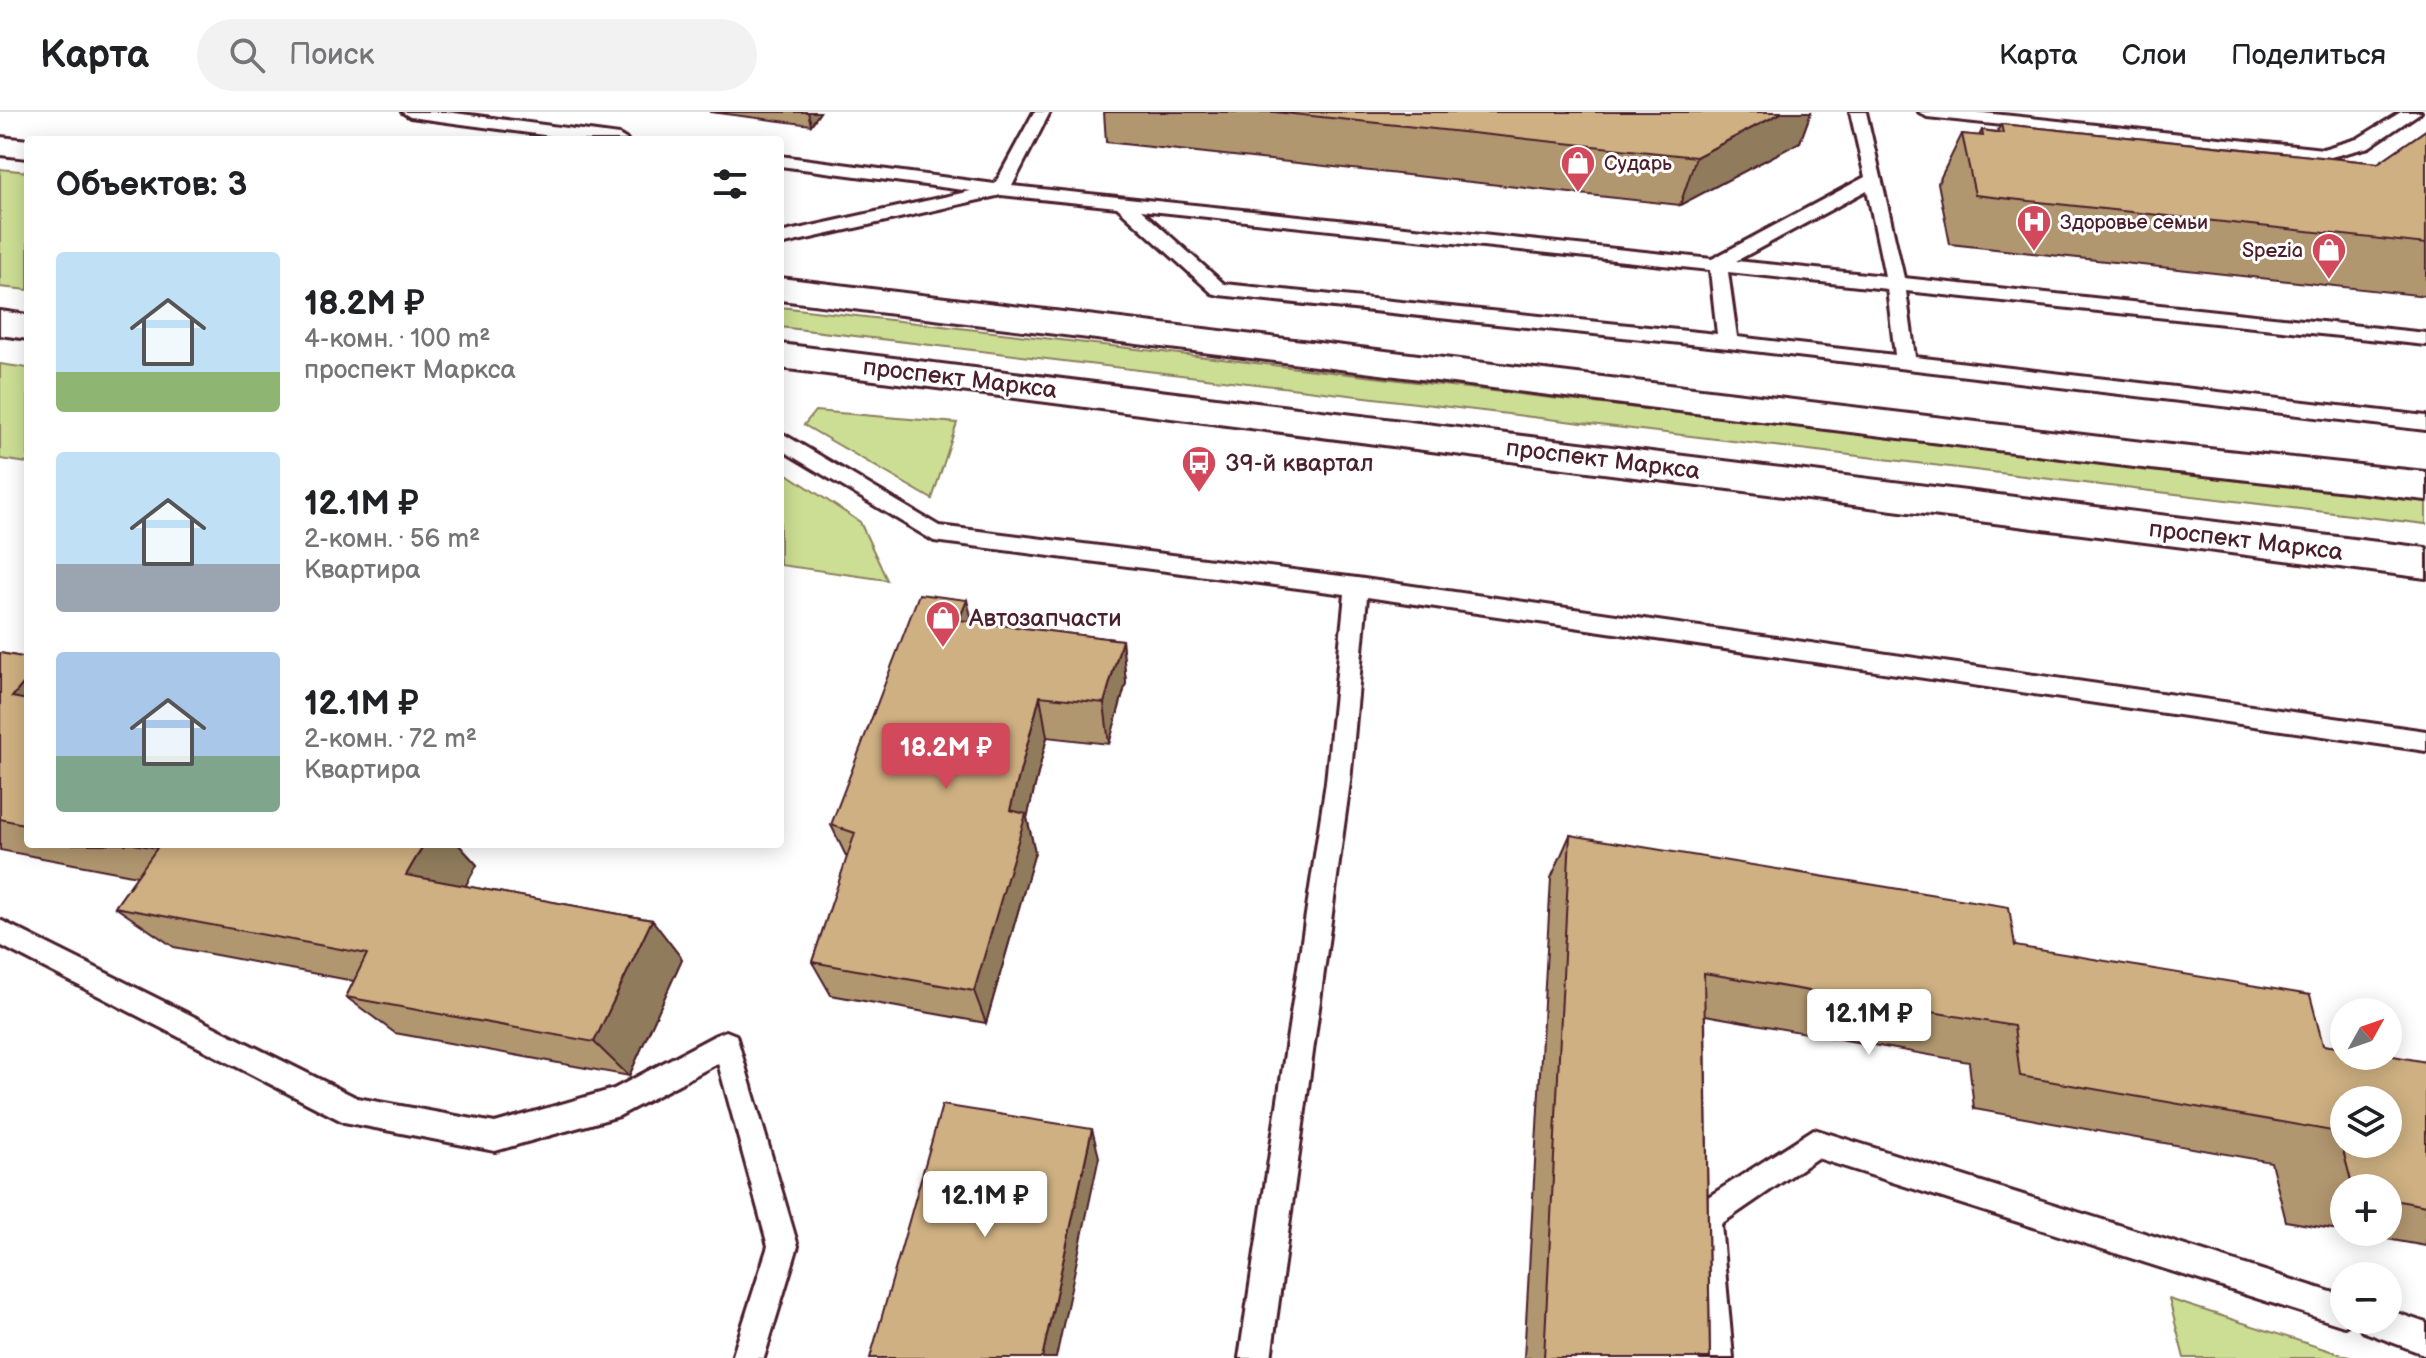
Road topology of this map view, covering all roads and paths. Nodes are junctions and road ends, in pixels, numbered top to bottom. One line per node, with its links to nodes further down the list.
1 (410, 112): 6 (lane)
2 (1042, 112): 11 (lane)
3 (1858, 112): 10 (lane)
4 (1927, 112): 5 (lane)
5 (2413, 112)
6 (589, 136)
7 (0, 146): 8 (main road)
8 (24, 149)
9 (784, 162): 11 (lane)
10 (1874, 179): 14 (lane); 15 (lane)
11 (1001, 190): 12 (lane); 13 (lane)
12 (1121, 202): 14 (lane); 20 (lane)
13 (784, 238)
14 (1718, 263): 15 (lane); 20 (lane)
15 (1895, 281): 19 (lane); 22 (lane)
16 (784, 290): 24 (main road, проспект Маркса)
17 (0, 323): 18 (main road)
18 (24, 326)
19 (2426, 339)
20 (1728, 342): 22 (lane)
21 (784, 356): 24 (main road, проспект Маркса)
22 (1906, 363): 23 (lane)
23 (2426, 423)
24 (1669, 432): 26 (main road, проспект Маркса); 27 (main road, проспект Маркса)
25 (784, 441): 28 (lane)
26 (2426, 486)
27 (2426, 563)
28 (1357, 587): 29 (lane); 35 (lane)
29 (2426, 741)
30 (0, 932): 34 (lane)
31 (2330, 1307): 36 (lane)
32 (2402, 1330): 33 (lane)
33 (2426, 1339)
34 (748, 1358)
35 (1255, 1358)
36 (1717, 1358)

